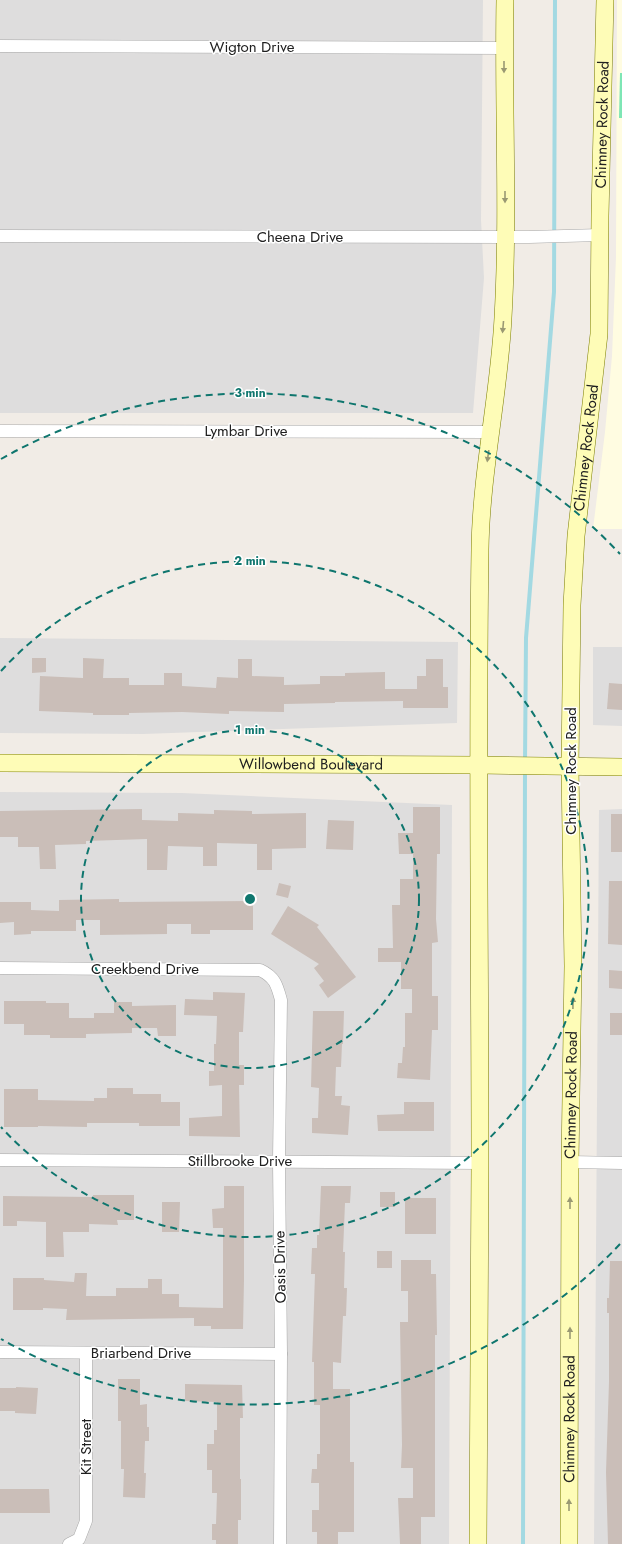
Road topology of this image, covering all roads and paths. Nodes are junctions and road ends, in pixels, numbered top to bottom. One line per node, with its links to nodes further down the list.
1 (506, 0): 4 (main road)
2 (605, 0): 5 (main road, Chimney Rock Road)
3 (0, 46): 4 (street, Wigton Drive)
4 (504, 48): 7 (main road, one-way to 7)
5 (600, 235): 7 (street, Cheena Drive); 12 (main road, Chimney Rock Road)
6 (0, 236): 7 (street, Cheena Drive)
7 (505, 237): 9 (main road, one-way to 9)
8 (0, 431): 9 (street, Lymbar Drive)
9 (492, 432): 11 (main road, one-way to 11)
10 (0, 763): 11 (main road, Willowbend Boulevard)
11 (479, 765): 12 (main road, Willowbend Boulevard); 19 (main road)
12 (570, 767): 13 (main road, Willowbend Boulevard); 18 (main road, Chimney Rock Road, one-way to 12)
13 (622, 767)
14 (0, 968): 15 (street, Creekbend Drive)
15 (279, 991): 17 (street, Oasis Drive)
16 (0, 1160): 17 (street, Stillbrooke Drive)
17 (279, 1161): 19 (street, Stillbrooke Drive); 23 (street, Oasis Drive)
18 (570, 1162): 20 (street); 27 (main road, Chimney Rock Road, one-way to 18)
19 (480, 1163): 26 (main road)
20 (622, 1163)
21 (0, 1352): 22 (street, Briarbend Drive)
22 (86, 1353): 23 (street, Briarbend Drive); 24 (street, Kit Street)
23 (281, 1354): 25 (street, Oasis Drive)
24 (74, 1542)
25 (280, 1544)
26 (478, 1544)
27 (569, 1544)

